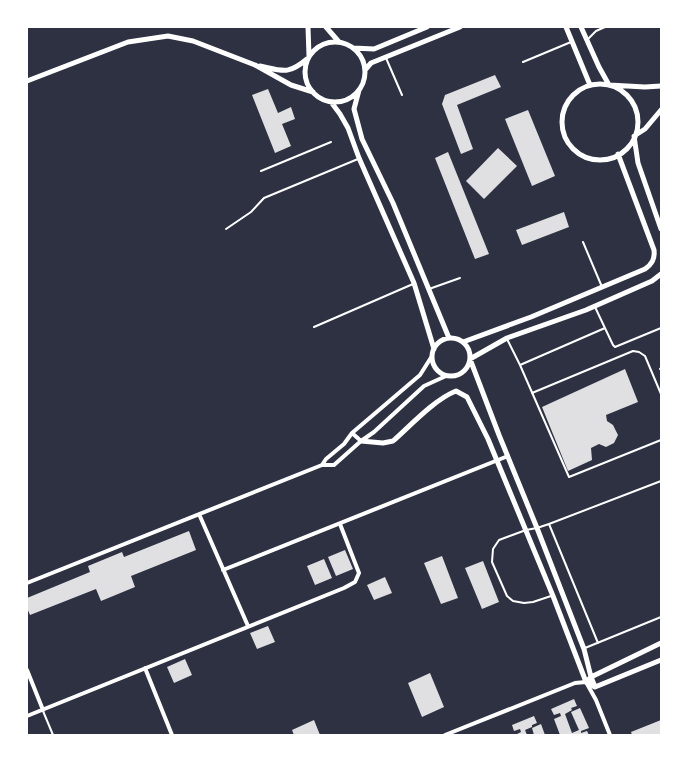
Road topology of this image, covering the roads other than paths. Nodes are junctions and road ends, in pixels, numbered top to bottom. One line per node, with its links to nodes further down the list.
1 (308, 27): 12 (street)
2 (326, 27): 10 (street)
3 (427, 27): 11 (street)
4 (460, 27): 13 (street)
5 (566, 27): 9 (street)
6 (581, 27): 8 (street)
7 (605, 27): 8 (lane)
8 (587, 39): 19 (street)
9 (572, 41): 14 (lane); 18 (street)
10 (339, 42): 11 (street); 12 (street)
11 (353, 48): 16 (street)
12 (309, 57): 15 (street); 22 (street)
13 (386, 57): 16 (street); 23 (lane)
14 (523, 62)
15 (255, 65): 17 (street); 22 (street)
16 (365, 70): 21 (street)
17 (27, 81)
18 (590, 85): 19 (street); 28 (street)
19 (610, 85): 20 (street); 26 (street)
20 (661, 86)
21 (359, 90): 24 (street); 38 (street)
22 (312, 92): 24 (street)
23 (402, 95)
24 (331, 102): 29 (street)
25 (661, 110): 26 (street)
26 (634, 136): 28 (street); 32 (street)
27 (331, 142): 30 (lane)
28 (618, 154): 37 (street)
29 (359, 158): 31 (lane); 36 (street)
30 (260, 171)
31 (226, 229)
32 (661, 229)
33 (583, 242): 37 (lane)
34 (661, 274): 39 (street)
35 (460, 278): 38 (lane)
36 (414, 284): 40 (lane); 46 (street)
37 (602, 287): 45 (street)
38 (428, 290): 43 (street)
39 (595, 306): 41 (lane); 44 (street)
40 (314, 327)
41 (605, 328): 42 (lane); 49 (lane)
42 (661, 328)
43 (449, 338): 45 (street); 46 (street)
44 (507, 338): 48 (street); 49 (lane)
45 (463, 342): 48 (street)
46 (434, 349): 47 (street)
47 (432, 356): 50 (street); 53 (street)
48 (470, 359): 50 (street); 56 (street)
49 (520, 365): 51 (lane)
50 (446, 376): 55 (street)
51 (532, 393): 52 (lane); 54 (lane)
52 (661, 394)
53 (352, 433): 55 (street); 58 (street)
54 (661, 440)
55 (361, 441): 57 (street); 58 (street)
56 (508, 456): 57 (street); 63 (street)
57 (497, 460): 61 (street); 64 (street)
58 (322, 465): 60 (street)
59 (661, 481): 62 (lane)
60 (199, 514): 65 (street); 66 (street)
61 (340, 524): 65 (street); 69 (street)
62 (549, 524): 63 (lane); 70 (lane)
63 (537, 528): 64 (lane); 72 (street)
64 (526, 530): 67 (street); 67 (lane)
65 (223, 570): 69 (street)
66 (27, 583)
67 (553, 596): 77 (street)
68 (661, 616): 70 (lane)
69 (248, 626): 74 (street)
70 (598, 643): 72 (lane)
71 (661, 643): 76 (street)
72 (584, 649): 76 (street)
73 (661, 660): 78 (street)
74 (145, 668): 79 (street); 82 (street)
75 (27, 670): 79 (street)
76 (591, 677): 77 (street); 78 (street)
77 (586, 682): 78 (street); 83 (street); 84 (street)
78 (596, 688)
79 (43, 710): 80 (street); 81 (lane)
80 (27, 716)
81 (53, 735)
82 (172, 735)
83 (445, 735)
84 (610, 735)

